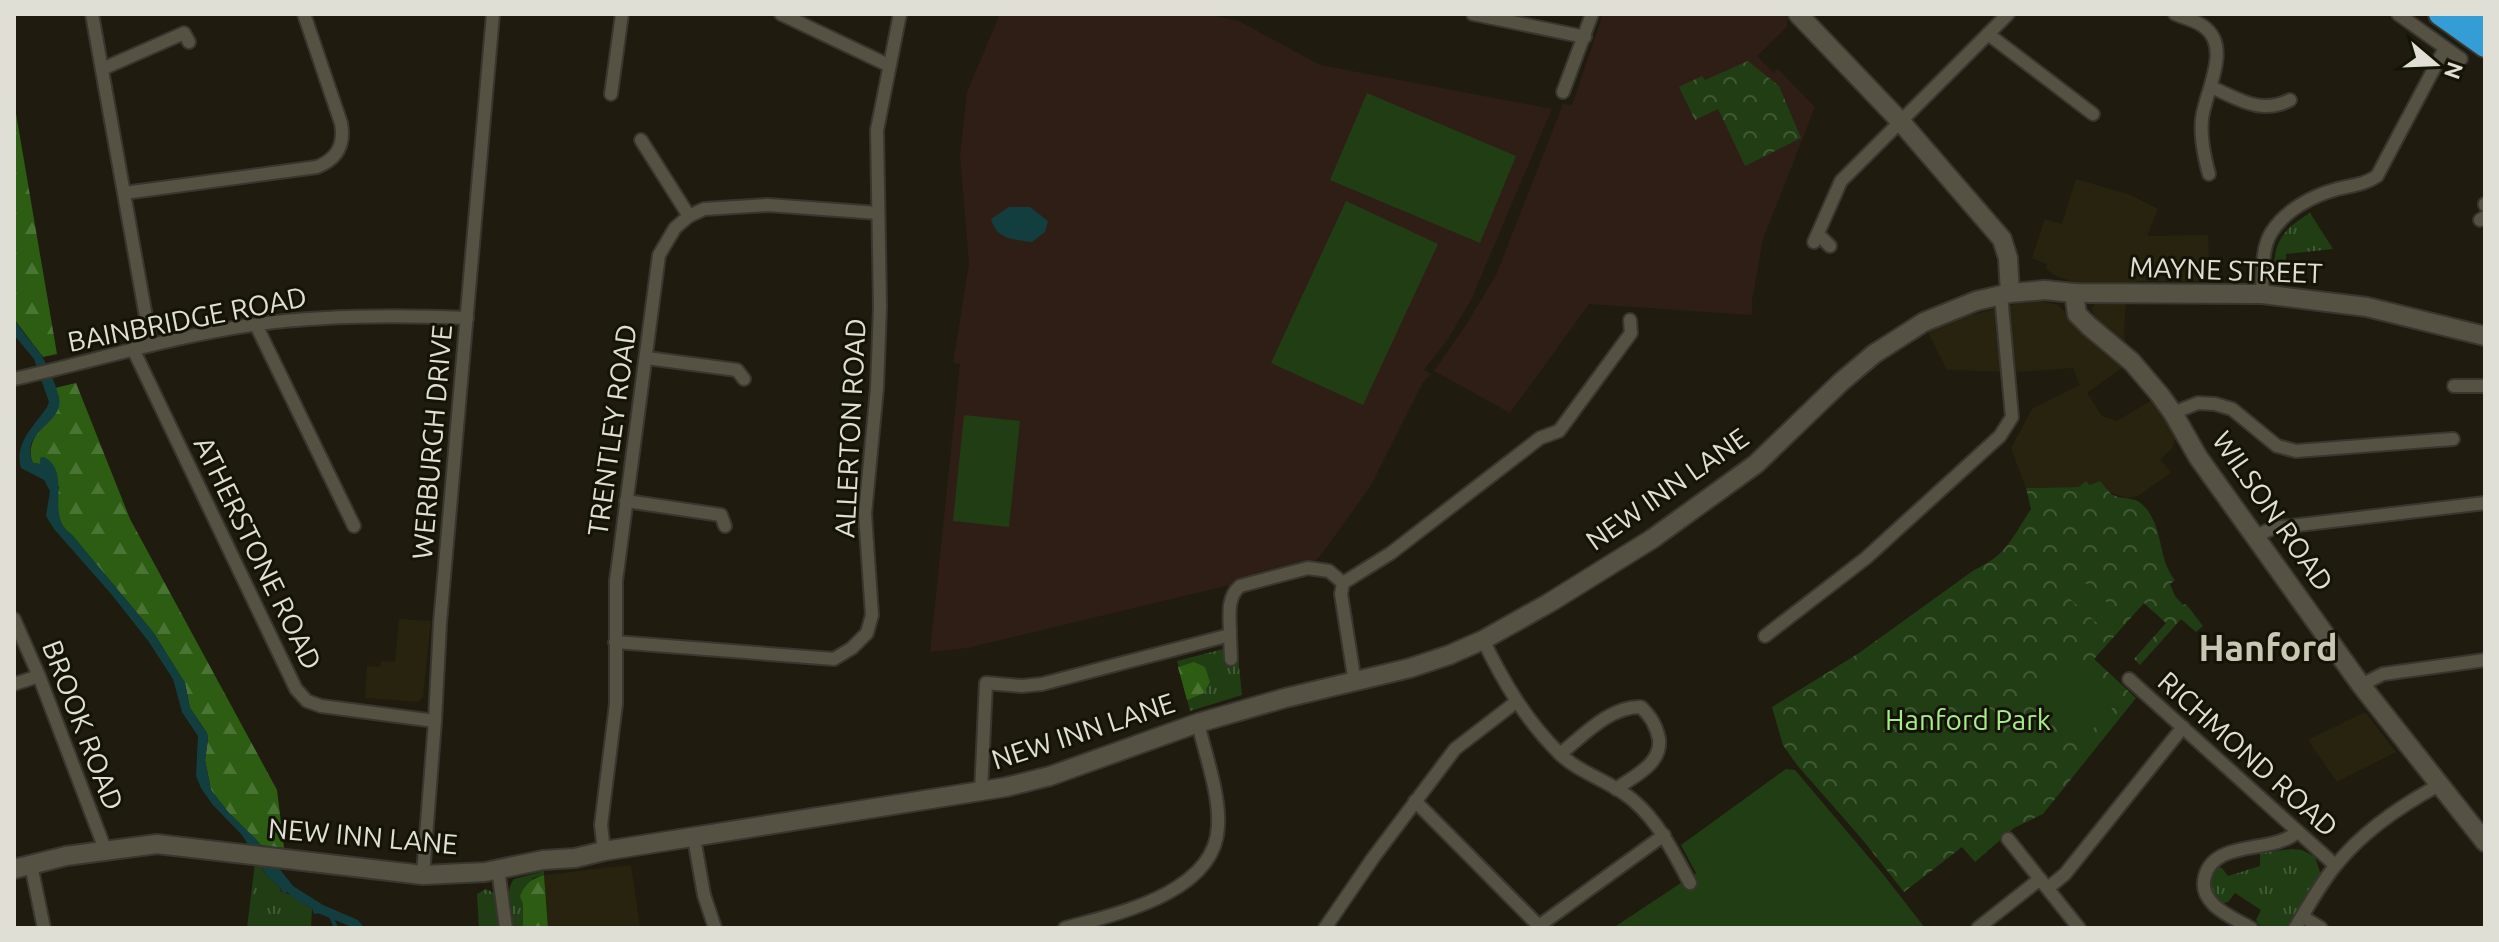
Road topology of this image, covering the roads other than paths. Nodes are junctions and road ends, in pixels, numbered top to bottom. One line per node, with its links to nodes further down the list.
1 (92, 14): 24 (street)
2 (300, 14): 33 (street)
3 (493, 14): 40 (street, WERBURGH DRIVE)
4 (781, 14): 23 (street)
5 (900, 14): 23 (street, ALLERTON ROAD)
6 (1473, 14): 18 (street)
7 (1592, 14): 18 (street)
8 (1798, 14): 30 (street)
9 (2008, 14): 17 (street)
10 (2175, 14): 25 (street)
11 (2398, 14): 21 (street)
12 (2440, 14): 20 (highway)
13 (2467, 14): 16 (highway)
14 (621, 16): 15 (street); 27 (street)
15 (636, 20)
16 (2485, 27)
17 (1988, 34): 29 (street); 30 (street)
18 (1585, 37): 26 (street)
19 (189, 42): 24 (street)
20 (2485, 46)
21 (2445, 48): 22 (street); 39 (street)
22 (2461, 59)
23 (888, 65): 34 (street, ALLERTON ROAD)
24 (102, 69): 33 (street)
25 (2211, 87): 28 (street); 32 (street)
26 (1563, 92)
27 (611, 94)
28 (2290, 100)
29 (2093, 114)
30 (1901, 122): 36 (street); 38 (street)
31 (649, 145): 35 (street)
32 (2209, 174)
33 (124, 193): 44 (street)
34 (878, 213): 35 (street); 65 (street, ALLERTON ROAD)
35 (689, 216): 46 (street, TRENTLEY ROAD)
36 (1830, 246)
37 (2074, 293): 38 (street, MAYNE STREET); 39 (street, MAYNE STREET); 51 (street, WILSON ROAD)
38 (2005, 294): 63 (street); 64 (street, NEW INN LANE)
39 (2262, 294): 43 (street, MAYNE STREET)
40 (467, 318): 41 (street, BAINBRIDGE ROAD); 74 (street, WERBURGH DRIVE)
41 (256, 325): 44 (street, BAINBRIDGE ROAD); 58 (street)
42 (1646, 330): 53 (street)
43 (2485, 336)
44 (151, 345): 45 (street, BAINBRIDGE ROAD)
45 (133, 349): 48 (street, BAINBRIDGE ROAD); 74 (street, ATHERSTONE ROAD)
46 (647, 358): 47 (street); 55 (street, TRENTLEY ROAD)
47 (742, 370)
48 (14, 379)
49 (2454, 386): 50 (street)
50 (2485, 386)
51 (2173, 413): 52 (street); 59 (street, WILSON ROAD)
52 (2453, 439)
53 (1525, 450): 54 (street); 60 (street)
54 (1533, 461)
55 (626, 501): 57 (street); 65 (street, TRENTLEY ROAD)
56 (2485, 503): 59 (street)
57 (724, 516)
58 (354, 526)
59 (2256, 536): 72 (street, WILSON ROAD)
60 (1343, 583): 62 (street); 70 (street)
61 (14, 619): 68 (street, BROOK ROAD)
62 (1230, 635): 66 (street); 80 (street)
63 (1765, 636)
64 (1483, 640): 70 (street, NEW INN LANE); 73 (street)
65 (615, 642): 88 (street, TRENTLEY ROAD)
66 (1231, 659)
67 (2485, 660): 72 (street)
68 (39, 676): 71 (street); 87 (street, BROOK ROAD)
69 (2129, 679): 76 (street, RICHMOND ROAD)
70 (1355, 683): 75 (street, NEW INN LANE)
71 (14, 684)
72 (2361, 685): 78 (street, WILSON ROAD)
73 (1516, 702): 77 (street); 81 (street)
74 (435, 721): 92 (street, WERBURGH DRIVE)
75 (1198, 723): 80 (street, NEW INN LANE); 100 (street)
76 (2183, 727): 83 (street, RICHMOND ROAD); 94 (street)
77 (1560, 754): 79 (street); 79 (street)
78 (2439, 785): 82 (street, WILSON ROAD); 89 (street)
79 (1616, 789): 84 (street)
80 (981, 792): 85 (street, NEW INN LANE)
81 (1415, 801): 96 (street); 101 (street)
82 (2482, 831)
83 (2297, 832): 89 (street, RICHMOND ROAD); 104 (street)
84 (1664, 835): 93 (street); 96 (street)
85 (694, 838): 88 (street, NEW INN LANE); 99 (street)
86 (2008, 839): 94 (street)
87 (105, 849): 90 (street, NEW INN LANE); 92 (street, NEW INN LANE)
88 (604, 851): 91 (street, NEW INN LANE)
89 (2335, 865): 95 (street)
90 (22, 867): 97 (street)
91 (498, 869): 92 (street, NEW INN LANE); 98 (street)
92 (423, 875)
93 (1690, 883)
94 (2044, 884): 102 (street); 103 (street)
95 (2299, 922): 105 (street)
96 (1538, 927)
97 (44, 928)
98 (506, 928)
99 (715, 928)
100 (1065, 928)
101 (1325, 928)
102 (1978, 928)
103 (2079, 928)
104 (2251, 928)
105 (2321, 928)

